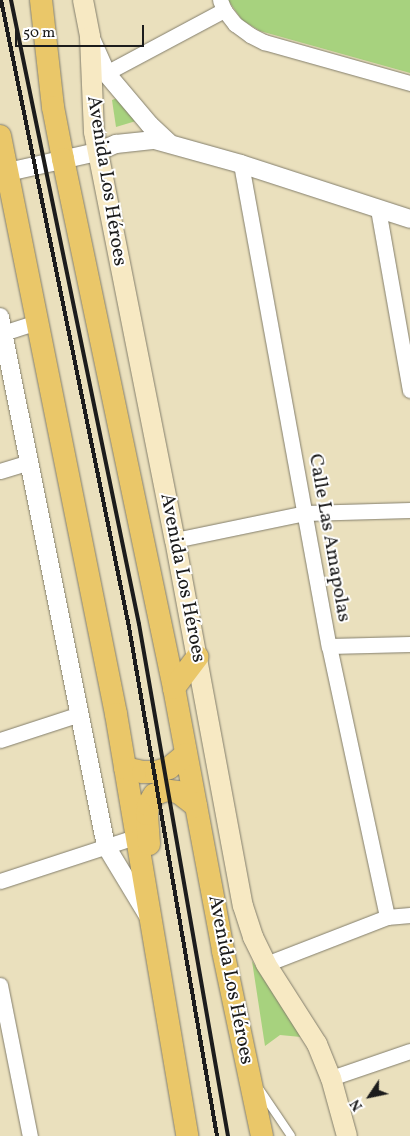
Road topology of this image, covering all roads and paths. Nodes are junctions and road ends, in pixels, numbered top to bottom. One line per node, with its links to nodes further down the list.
1 (41, 0): 10 (main road, Avenida Los Héroes)
2 (82, 0): 4 (main road, Avenida Los Héroes)
3 (222, 5): 5 (street); 6 (street)
4 (90, 37): 5 (street); 9 (main road, Avenida Los Héroes)
5 (106, 73): 8 (street)
6 (410, 83)
7 (0, 136): 12 (main road)
8 (169, 143): 9 (street); 11 (street)
9 (98, 152): 10 (street); 22 (main road, Avenida Los Héroes)
10 (63, 159): 12 (street); 26 (main road, Avenida Los Héroes)
11 (241, 164): 13 (street); 21 (street, Calle Las Amapolas)
12 (8, 172): 15 (main road)
13 (378, 209): 14 (street); 17 (street)
14 (410, 219)
15 (38, 322): 16 (street); 30 (main road)
16 (1, 328): 18 (street)
17 (410, 390)
18 (29, 462): 19 (street); 27 (street)
19 (0, 471)
20 (410, 510): 21 (street)
21 (305, 513): 22 (street); 24 (street, Calle Las Amapolas)
22 (175, 540): 25 (main road, Avenida Los Héroes)
23 (410, 644): 24 (street)
24 (329, 646): 38 (street, Calle Las Amapolas)
25 (197, 657): 26 (main road); 39 (main road, Avenida Los Héroes)
26 (174, 688): 29 (main road, Avenida Los Héroes)
27 (80, 714): 28 (street); 33 (street)
28 (0, 740)
29 (186, 754): 30 (main road); 31 (main road, Avenida Los Héroes)
30 (125, 768): 32 (main road)
31 (196, 806): 35 (main road); 42 (main road, Avenida Los Héroes)
32 (135, 837): 33 (street); 35 (main road)
33 (106, 846): 34 (street); 36 (street)
34 (0, 881)
35 (143, 884): 36 (main road)
36 (148, 915): 45 (main road)
37 (410, 915): 38 (street)
38 (387, 916): 39 (street)
39 (266, 964): 43 (main road, Avenida Los Héroes)
40 (0, 985): 44 (street)
41 (410, 1051): 43 (street)
42 (246, 1068): 46 (main road, Avenida Los Héroes); 47 (lane)
43 (331, 1078): 48 (main road, Avenida Los Héroes)
44 (30, 1136)
45 (187, 1136)
46 (262, 1136)
47 (291, 1136)
48 (346, 1136)

